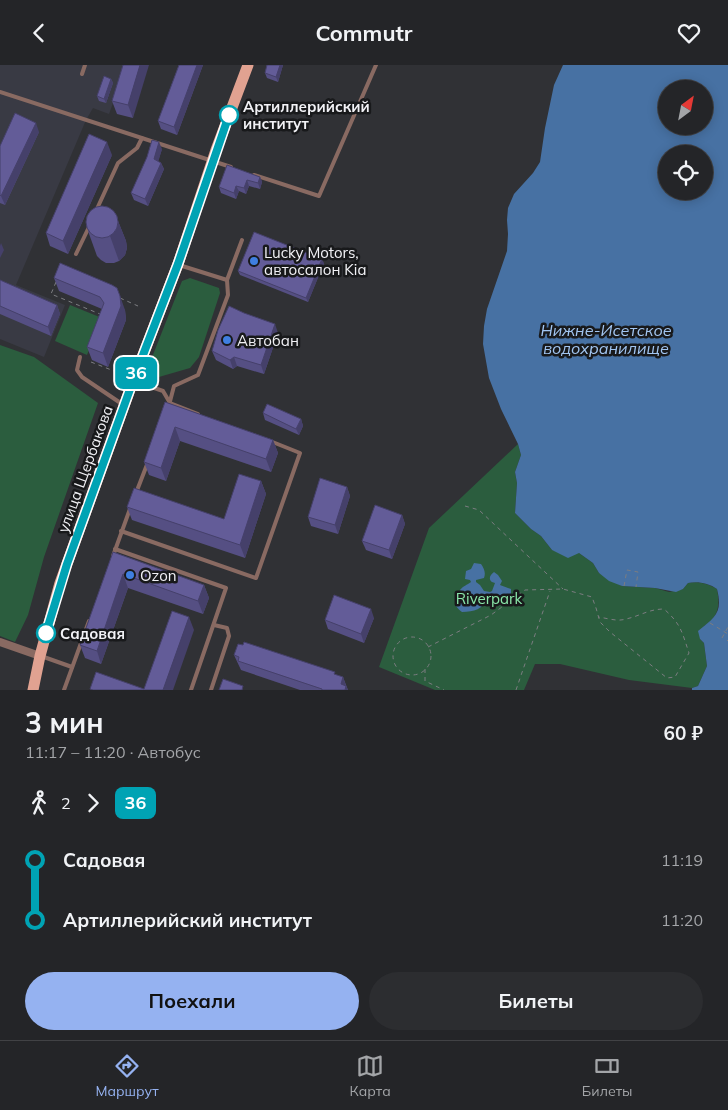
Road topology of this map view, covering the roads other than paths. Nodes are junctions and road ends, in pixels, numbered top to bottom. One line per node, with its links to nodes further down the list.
1 (85, 65): 4 (lane)
2 (248, 65): 7 (main road, улица Щербакова)
3 (376, 65): 9 (lane)
4 (82, 74)
5 (0, 92): 6 (lane)
6 (142, 138): 7 (lane); 10 (lane)
7 (212, 161): 8 (lane); 14 (main road, улица Щербакова)
8 (239, 170)
9 (248, 173)
10 (95, 213)
11 (91, 221): 13 (lane)
12 (242, 240): 15 (lane)
13 (76, 254)
14 (178, 264): 15 (lane); 17 (main road, улица Щербакова)
15 (227, 280): 18 (lane)
16 (80, 357): 19 (lane)
17 (133, 381): 18 (lane); 19 (main road, улица Щербакова)
18 (170, 403): 20 (lane); 21 (lane)
19 (124, 405): 32 (main road, улица Щербакова)
20 (166, 412)
21 (207, 417)
22 (263, 439): 26 (lane)
23 (149, 458): 24 (lane)
24 (135, 494)
25 (132, 503): 26 (lane)
26 (121, 531): 27 (lane)
27 (115, 549): 28 (lane); 30 (lane)
28 (112, 559)
29 (92, 613): 33 (lane)
30 (214, 625): 36 (lane); 37 (lane)
31 (0, 642): 32 (street)
32 (40, 656): 33 (lane); 34 (main road, улица Щербакова)
33 (72, 667): 35 (lane)
34 (33, 690)
35 (64, 690)
36 (191, 690)
37 (211, 690)

